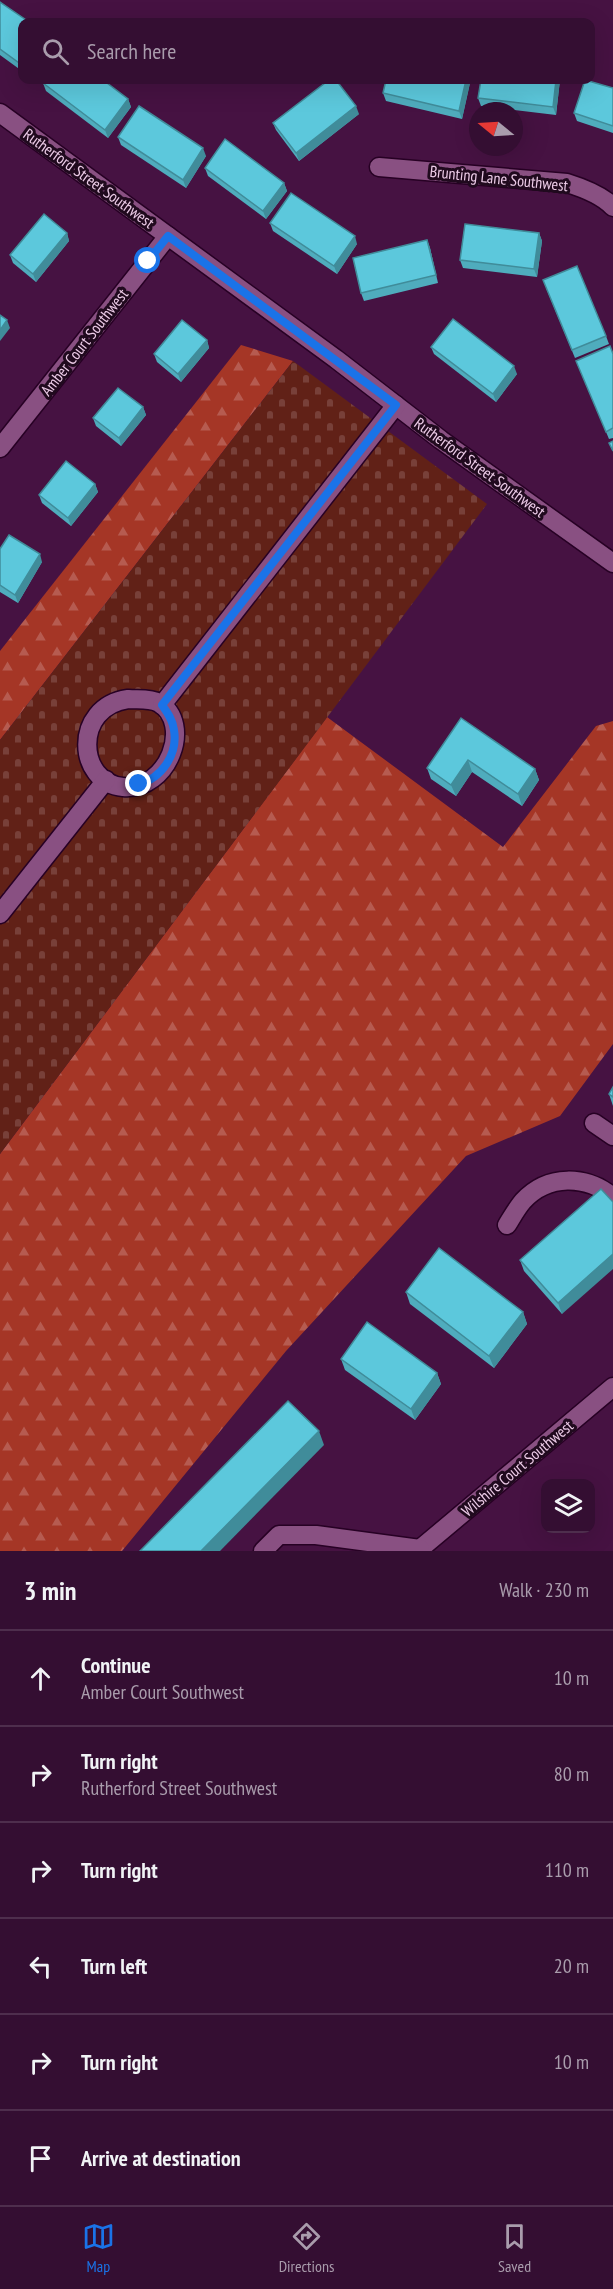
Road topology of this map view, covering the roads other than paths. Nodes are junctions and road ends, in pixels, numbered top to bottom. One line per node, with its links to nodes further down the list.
1 (0, 113): 4 (street, Rutherford Street Southwest)
2 (379, 167): 3 (street, Brunting Lane Southwest)
3 (613, 207)
4 (168, 236): 5 (street, Rutherford Street Southwest); 6 (street, Amber Court Southwest)
5 (396, 405): 7 (street, Rutherford Street Southwest); 8 (street)
6 (0, 448)
7 (613, 563)
8 (162, 705): 9 (street); 9 (street)
9 (106, 780): 10 (street)
10 (0, 914)
11 (594, 1123): 12 (street)
12 (613, 1136)
13 (613, 1197): 14 (street)
14 (507, 1225)
15 (613, 1387): 16 (street, Wilshire Court Southwest)
16 (421, 1550): 17 (street)
17 (263, 1551)

